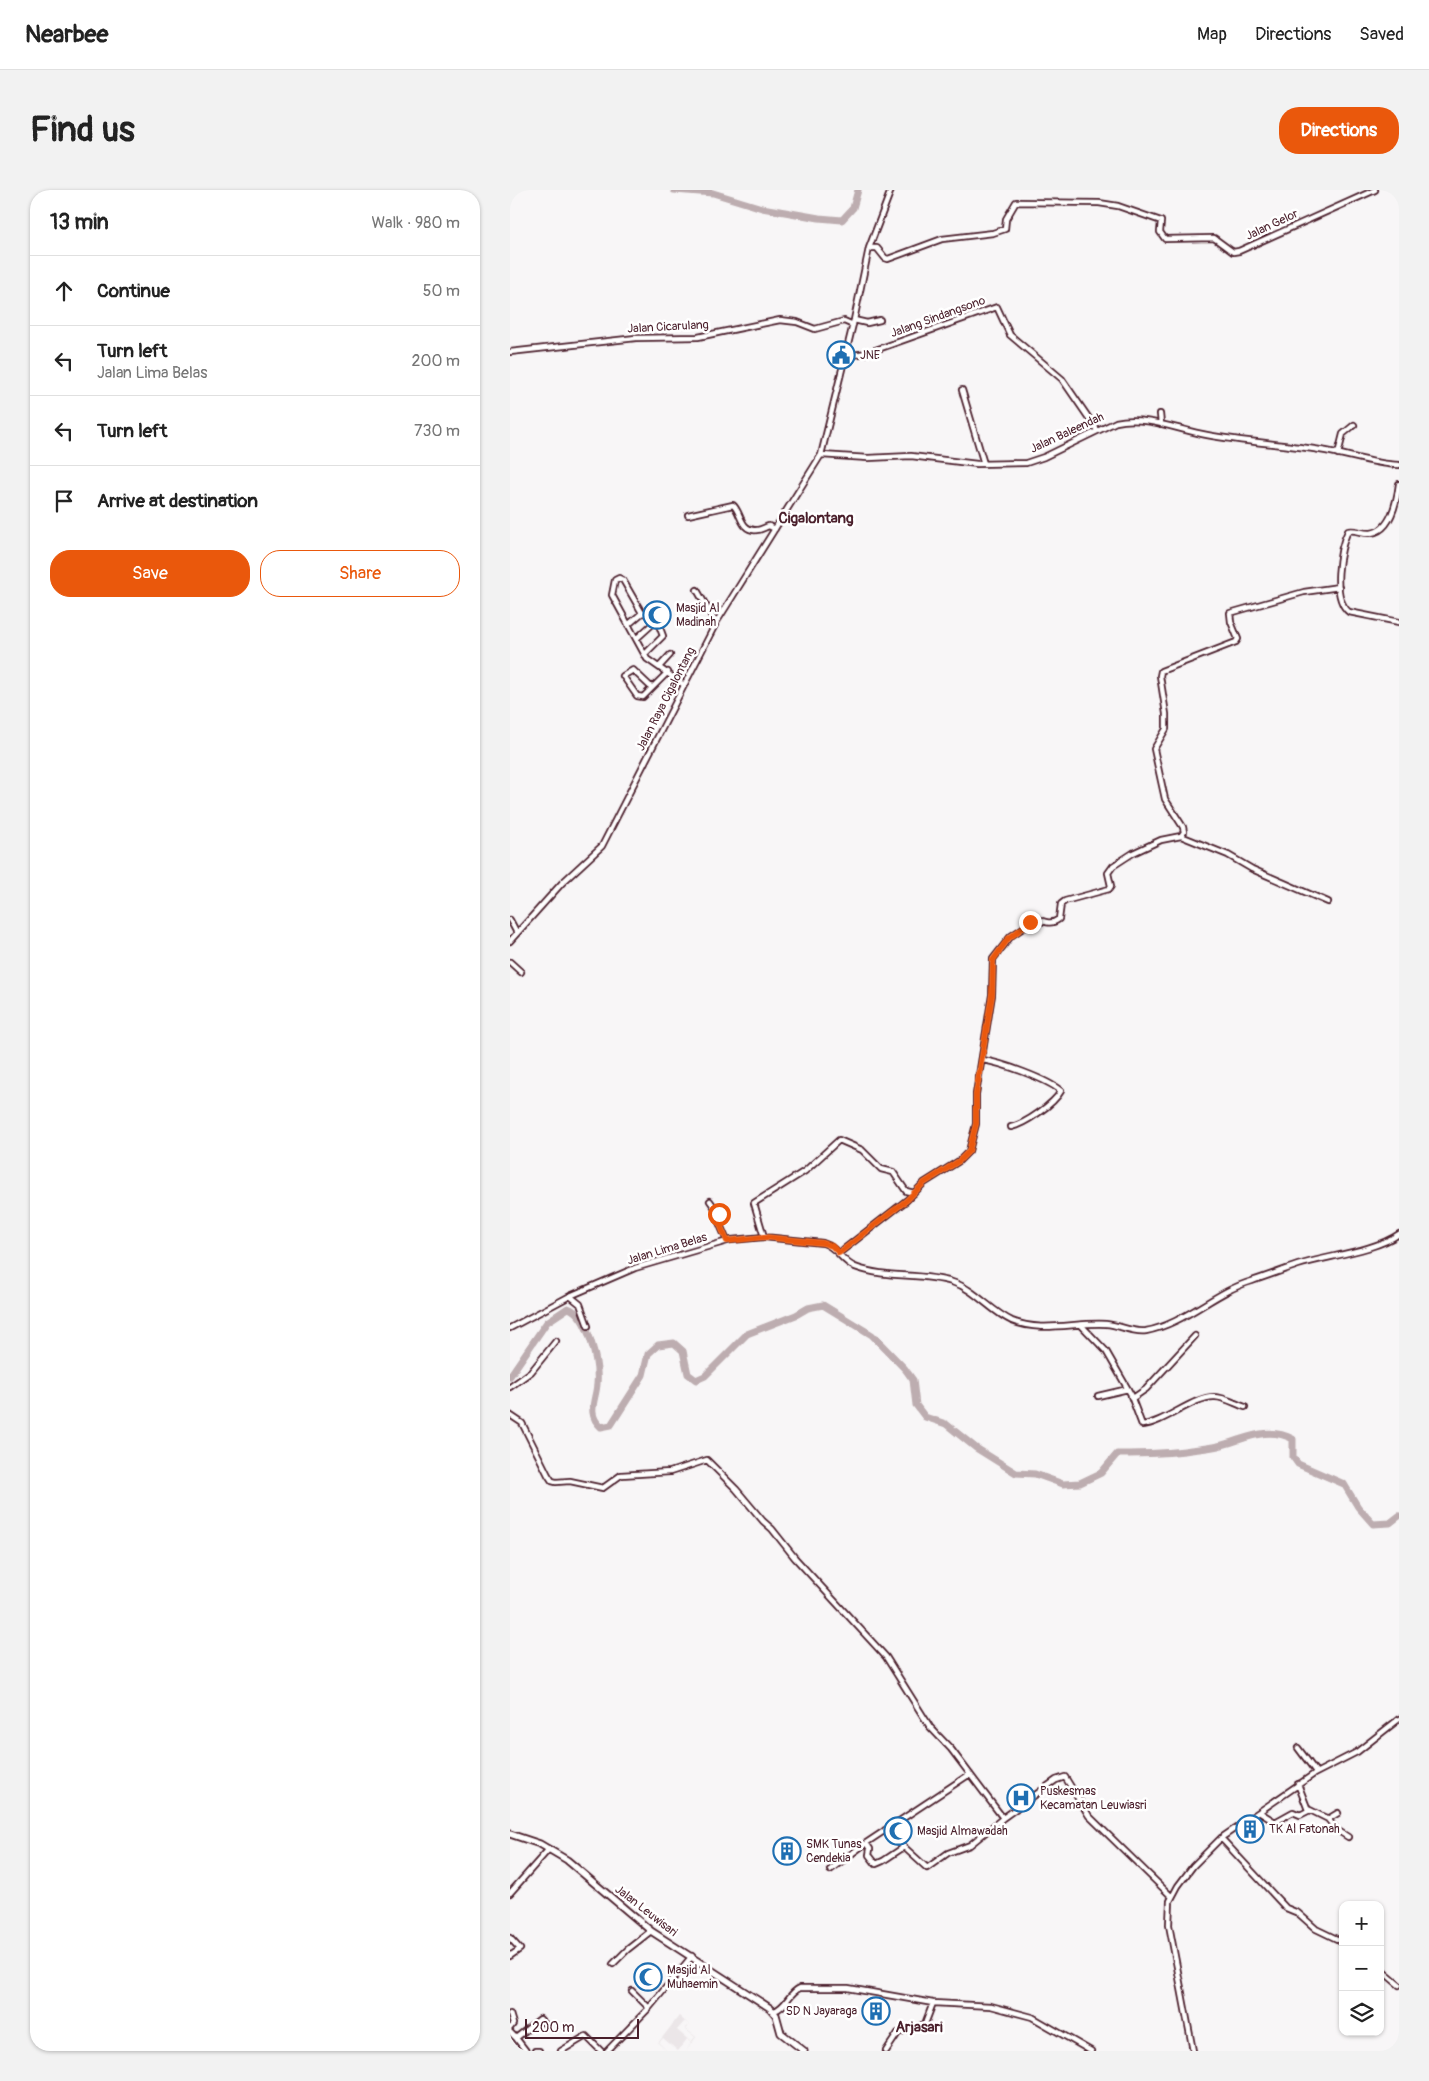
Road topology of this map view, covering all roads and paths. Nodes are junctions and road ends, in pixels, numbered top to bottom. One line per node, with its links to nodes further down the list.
1 (891, 190): 3 (street, Jalan Raya Cigalontang)
2 (1376, 190): 3 (street, Jalan Gelor)
3 (869, 248): 5 (street, Jalan Raya Cigalontang)
4 (880, 320): 5 (street, Jalan Cicarulang)
5 (854, 322): 6 (street, Jalan Cicarulang); 7 (street, Jalan Raya Cigalontang)
6 (510, 352)
7 (845, 356): 12 (street, Jalang Sindangsono); 14 (street, Jalan Raya Cigalontang)
8 (962, 390): 15 (street)
9 (1160, 414): 10 (street)
10 (1161, 424): 12 (street, Jalan Baleendah); 13 (street, Jalan Baleendah)
11 (1354, 425): 13 (street)
12 (1097, 430): 15 (street, Jalan Baleendah)
13 (1338, 454): 16 (street, Jalan Baleendah)
14 (820, 455): 15 (street, Jalan Baleendah); 19 (street, Jalan Raya Cigalontang)
15 (984, 464)
16 (1399, 465)
17 (1399, 484): 20 (street)
18 (688, 515): 19 (street)
19 (775, 529): 24 (street, Jalan Raya Cigalontang)
20 (1339, 587): 25 (street); 34 (street)
21 (697, 590): 24 (street)
22 (642, 613): 23 (street); 26 (street); 26 (street)
23 (657, 620): 27 (street); 28 (street)
24 (716, 622): 32 (street, Jalan Raya Cigalontang)
25 (1399, 622)
26 (628, 625): 27 (street)
27 (636, 639): 28 (street)
28 (645, 654): 30 (street)
29 (670, 655): 30 (street)
30 (659, 667): 31 (street)
31 (668, 672): 32 (street); 33 (street)
32 (684, 685): 37 (street, Jalan Raya Cigalontang)
33 (652, 688): 33 (street)
34 (1181, 836): 35 (street); 41 (street)
35 (1328, 902)
36 (510, 920): 37 (street)
37 (517, 933): 38 (street, Jalan Raya Cigalontang)
38 (510, 941)
39 (510, 962): 40 (street)
40 (521, 972)
41 (983, 1060): 42 (street); 43 (street)
42 (1011, 1128)
43 (914, 1193): 46 (street); 48 (street)
44 (710, 1201): 47 (street)
45 (1399, 1234): 51 (street, Jalan Lima Belas)
46 (764, 1237): 47 (street, Jalan Lima Belas); 48 (street, Jalan Lima Belas)
47 (727, 1241): 49 (street, Jalan Lima Belas)
48 (839, 1253): 51 (street, Jalan Lima Belas)
49 (570, 1296): 50 (street); 52 (street, Jalan Lima Belas)
50 (588, 1326)
51 (1082, 1326): 56 (street)
52 (510, 1328)
53 (1195, 1336): 58 (street)
54 (556, 1341): 55 (street)
55 (510, 1388)
56 (1128, 1389): 57 (street); 58 (street)
57 (1098, 1396)
58 (1131, 1396): 59 (street)
59 (1245, 1407)
60 (510, 1416): 64 (street)
61 (1399, 1719): 63 (street)
62 (1298, 1748): 63 (street)
63 (1316, 1772): 65 (street)
64 (970, 1774): 69 (street); 71 (street)
65 (1298, 1784): 66 (street); 67 (street)
66 (1308, 1810): 67 (street); 70 (street)
67 (1259, 1812): 74 (street)
68 (1338, 1813): 70 (street)
69 (1004, 1818): 76 (street); 80 (street)
70 (1327, 1818): 73 (street)
71 (885, 1830): 75 (street); 76 (street)
72 (510, 1834): 77 (main road, Jalan Leuwisari)
73 (1348, 1837)
74 (1221, 1838): 80 (street); 83 (street)
75 (866, 1843): 76 (street); 78 (street)
76 (904, 1847)
77 (549, 1849): 79 (street); 81 (main road, Jalan Leuwisari)
78 (830, 1870)
79 (510, 1893)
80 (1172, 1897): 106 (street)
81 (651, 1931): 85 (main road, Jalan Leuwisari); 86 (street)
82 (510, 1938): 84 (street)
83 (1339, 1940)
84 (510, 1956)
85 (692, 1956): 91 (street); 92 (main road, Jalan Leuwisari)
86 (613, 1964)
87 (1384, 1972): 88 (street)
88 (1399, 1985)
89 (632, 1991): 91 (street)
90 (933, 2003): 92 (street); 104 (street); 105 (street)
91 (649, 2008): 102 (street)
92 (774, 2011): 103 (main road)
93 (510, 2014): 95 (street)
94 (546, 2024): 96 (street)
95 (510, 2030): 96 (street)
96 (516, 2038): 97 (street)
97 (526, 2051)
98 (535, 2051): 99 (street)
99 (539, 2051)
100 (561, 2051): 101 (street)
101 (602, 2051)
102 (607, 2051)
103 (804, 2051)
104 (886, 2051)
105 (1091, 2051)
106 (1193, 2051)

